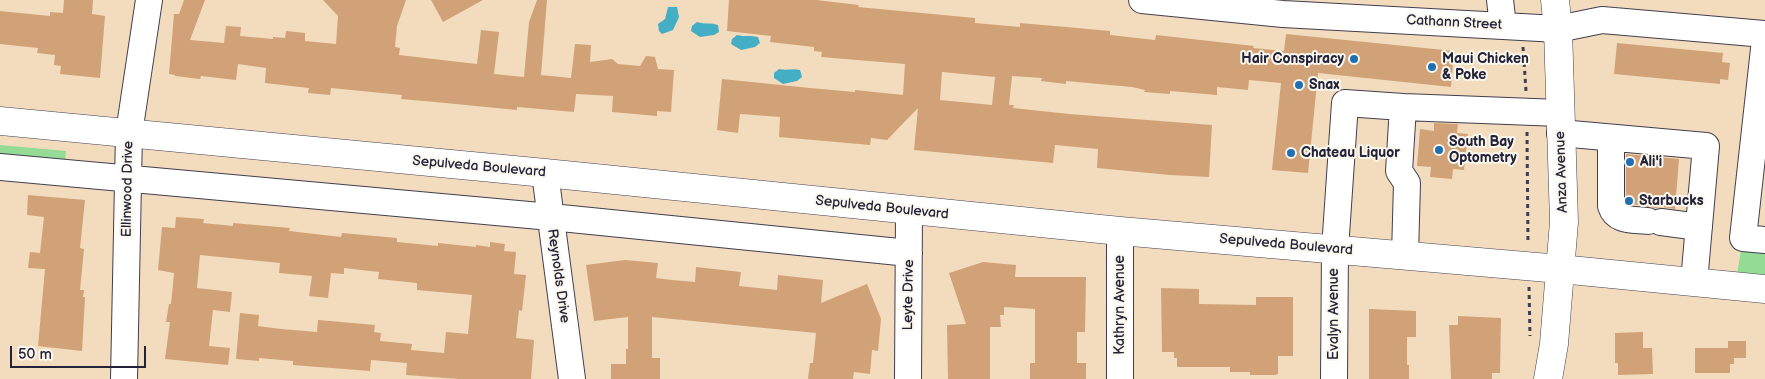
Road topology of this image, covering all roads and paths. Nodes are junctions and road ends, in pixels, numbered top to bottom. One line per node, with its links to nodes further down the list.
1 (149, 0): 16 (street, Ellinwood Drive)
2 (1142, 0): 5 (street, Cathann Street)
3 (1500, 0): 7 (street)
4 (1555, 0): 8 (main road, Anza Avenue)
5 (1282, 7): 7 (street, Cathann Street)
6 (1601, 10): 8 (street, Cathann Street); 9 (street, Cathann Street)
7 (1503, 26): 8 (street, Cathann Street)
8 (1558, 29): 15 (main road, Anza Avenue)
9 (1765, 34)
10 (1765, 40): 26 (street)
11 (1526, 75): 13 (path)
12 (1403, 106): 13 (street); 27 (street, Evalyn Avenue); 29 (street)
13 (1527, 112): 15 (street); 23 (path)
14 (0, 121): 16 (main road, Sepulveda Boulevard)
15 (1560, 123): 17 (street); 30 (main road, Anza Avenue)
16 (128, 133): 19 (main road, Sepulveda Boulevard); 20 (street, Ellinwood Drive)
17 (1611, 138): 24 (street); 24 (street)
18 (0, 167): 20 (street)
19 (545, 173): 21 (main road, Sepulveda Boulevard); 22 (street, Reynolds Drive)
20 (128, 180): 22 (street); 34 (street, Ellinwood Drive)
21 (909, 211): 25 (main road, Sepulveda Boulevard); 28 (street, Leyte Drive)
22 (550, 217): 28 (street); 35 (street, Reynolds Drive)
23 (1527, 219)
24 (1699, 227): 31 (street)
25 (1120, 231): 27 (main road, Sepulveda Boulevard); 37 (street, Kathryn Avenue)
26 (1765, 240)
27 (1335, 249): 29 (main road, Sepulveda Boulevard); 38 (street, Evalyn Avenue)
28 (909, 253): 36 (street, Leyte Drive)
29 (1405, 256): 30 (main road, Sepulveda Boulevard)
30 (1560, 269): 31 (main road, Sepulveda Boulevard); 33 (main road, Anza Avenue)
31 (1694, 282): 32 (main road, Sepulveda Boulevard)
32 (1765, 289)
33 (1554, 344): 39 (main road, Anza Avenue); 40 (main road, Anza Avenue)
34 (124, 379)
35 (572, 379)
36 (908, 379)
37 (1120, 379)
38 (1334, 379)
39 (1548, 379)
40 (1560, 379)

